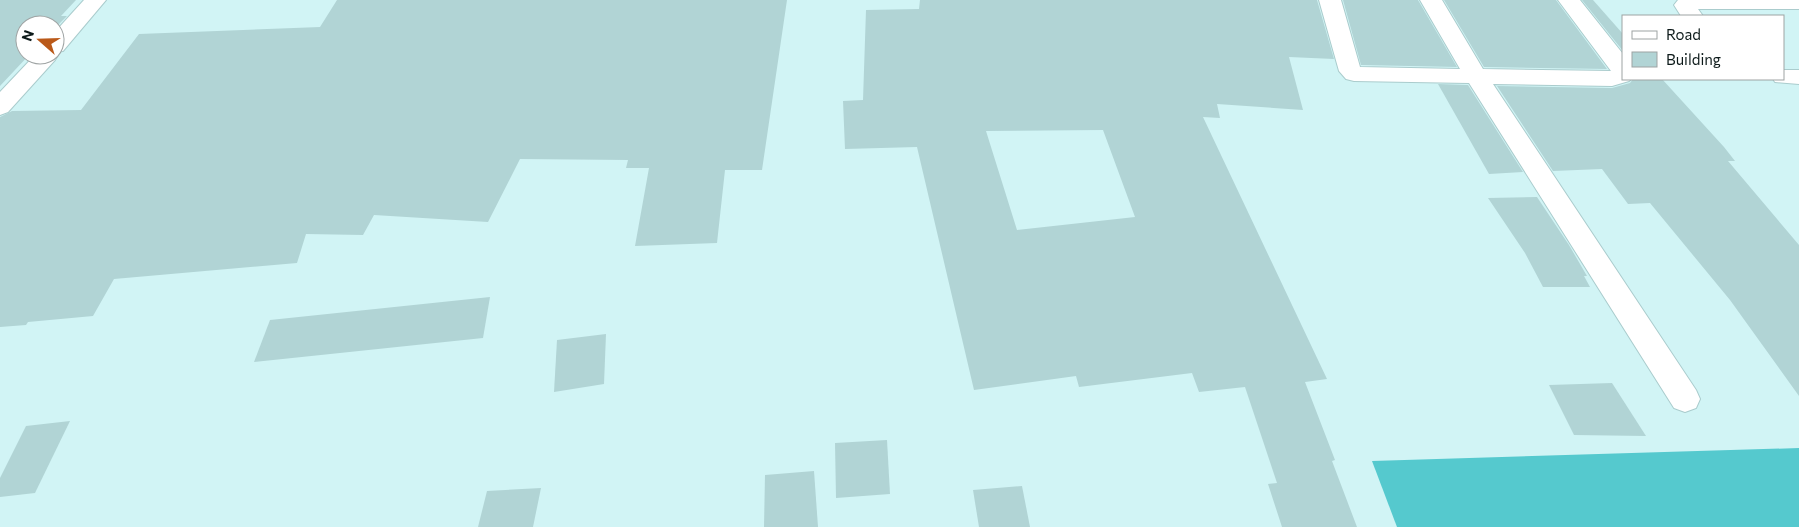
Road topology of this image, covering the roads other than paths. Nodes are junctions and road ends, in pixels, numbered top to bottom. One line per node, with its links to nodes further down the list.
1 (96, 0): 7 (street)
2 (1330, 0): 11 (street)
3 (1431, 0): 11 (street)
4 (1569, 0): 9 (street)
5 (1799, 3): 6 (street)
6 (1691, 15)
7 (65, 35)
8 (38, 65): 14 (street)
9 (1622, 69)
10 (1622, 73): 11 (street)
11 (1476, 76): 15 (street)
12 (1784, 77): 13 (street)
13 (1799, 77)
14 (0, 107)
15 (1685, 400)

